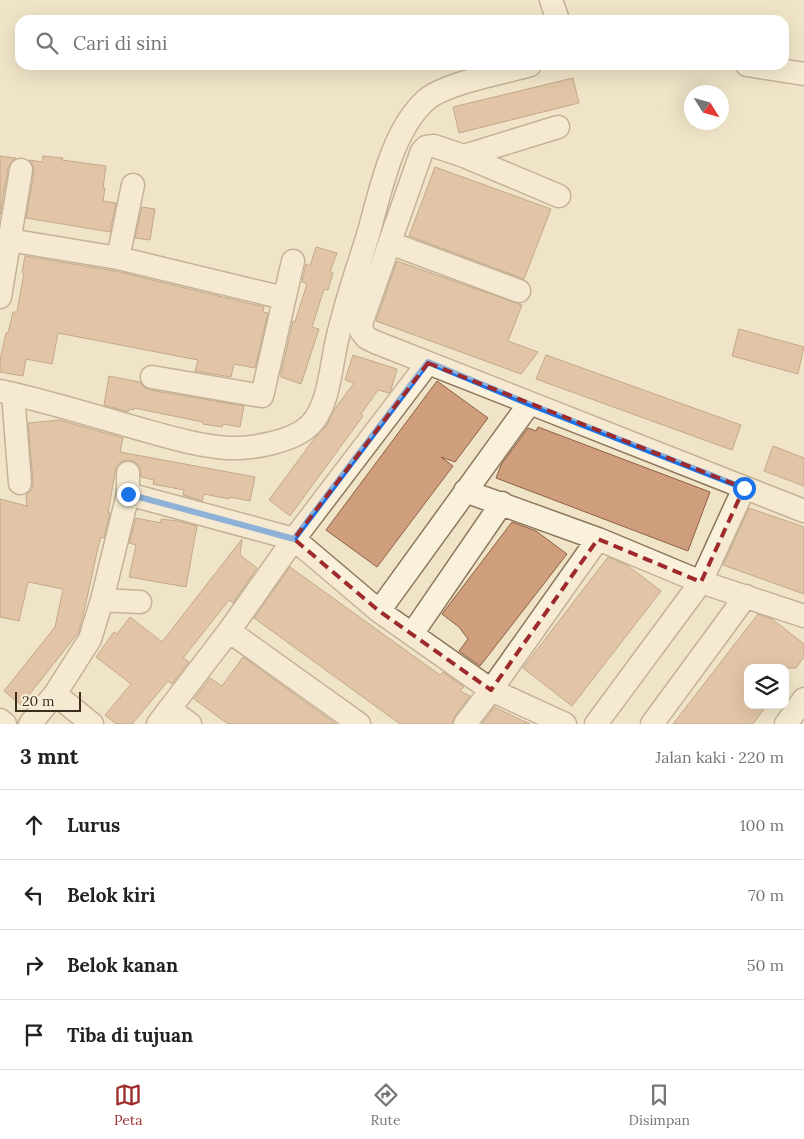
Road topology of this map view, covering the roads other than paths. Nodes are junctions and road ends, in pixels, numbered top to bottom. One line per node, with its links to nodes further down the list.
1 (551, 0): 2 (street)
2 (556, 15)
3 (513, 70): 20 (street)
4 (779, 70): 5 (street)
5 (804, 74)
6 (558, 127): 7 (street)
7 (464, 156): 10 (street); 12 (street)
8 (21, 170): 11 (street)
9 (133, 185): 13 (street)
10 (559, 196)
11 (10, 240): 13 (street); 16 (street)
12 (390, 243): 15 (street); 18 (street)
13 (118, 258): 17 (street)
14 (293, 261): 17 (street)
15 (519, 291)
16 (0, 297)
17 (284, 298): 19 (street)
18 (428, 362): 21 (street); 27 (street)
19 (152, 377)
20 (7, 392): 22 (street)
21 (529, 404): 23 (street); 24 (street)
22 (20, 482)
23 (744, 488): 26 (street); 29 (street)
24 (465, 491): 25 (street); 33 (street)
25 (502, 503): 28 (street); 36 (street)
26 (804, 511)
27 (294, 539): 31 (street); 33 (street); 35 (street)
28 (598, 539): 29 (street); 37 (street)
29 (701, 582): 30 (street); 49 (street)
30 (746, 596): 34 (street); 50 (street)
31 (102, 600): 32 (street); 38 (street)
32 (140, 602)
33 (379, 611): 36 (street)
34 (804, 616)
35 (229, 631): 40 (street); 46 (street)
36 (412, 634): 37 (street)
37 (491, 690): 47 (street); 48 (street)
38 (55, 694): 43 (street); 44 (street)
39 (804, 699): 51 (street)
40 (164, 717): 45 (street)
41 (0, 720): 42 (street)
42 (5, 724)
43 (30, 724)
44 (92, 724)
45 (190, 724)
46 (359, 724)
47 (465, 724)
48 (565, 724)
49 (596, 724)
50 (652, 724)
51 (786, 724)

